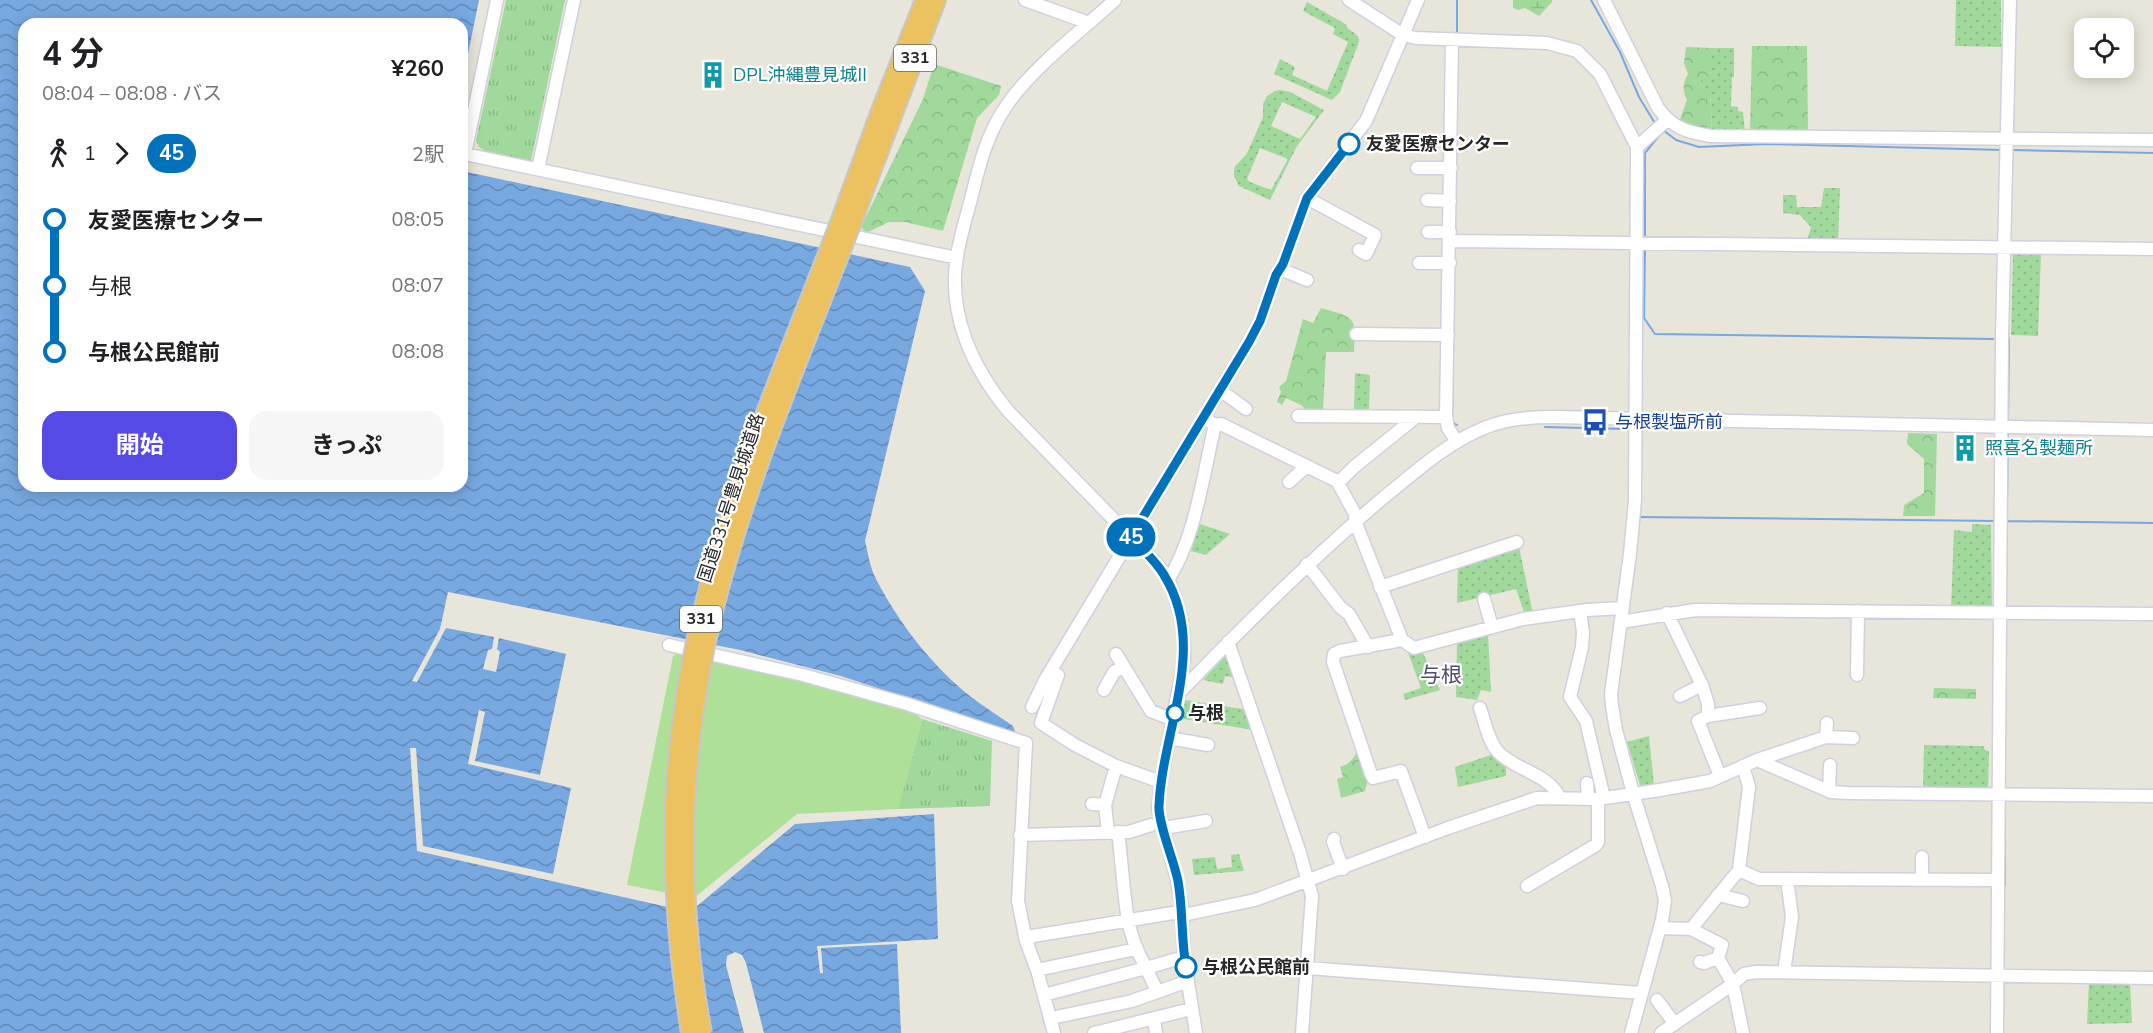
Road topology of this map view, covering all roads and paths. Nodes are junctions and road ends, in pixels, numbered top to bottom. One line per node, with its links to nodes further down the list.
1 (497, 0): 19 (street)
2 (574, 0): 25 (street)
3 (912, 0): 16 (highway)
4 (924, 0): 16 (highway, 国道331号豊見城道路 / 331)
5 (937, 0): 16 (highway, 国道331号豊見城道路 / 331)
6 (948, 0): 16 (highway)
7 (1025, 0): 13 (street)
8 (1115, 0): 13 (street)
9 (1348, 0): 14 (street)
10 (1419, 0): 14 (street)
11 (1604, 0): 17 (street)
12 (2010, 0): 18 (street)
13 (1089, 24): 36 (street)
14 (1403, 34): 15 (street); 26 (street)
15 (1452, 39): 21 (street); 24 (street)
16 (888, 112): 29 (highway, 国道331号豊見城道路 / 331)
17 (1667, 120): 18 (street); 21 (street)
18 (2007, 138): 20 (street); 33 (street)
19 (468, 140)
20 (2153, 140)
21 (1637, 147): 32 (street)
22 (468, 155): 25 (street)
23 (1417, 168): 24 (street)
24 (1451, 168): 28 (street)
25 (538, 169): 36 (street)
26 (1307, 198): 35 (street); 39 (street)
27 (1427, 200): 28 (street)
28 (1450, 201): 31 (street)
29 (844, 226): 153 (highway, 国道331号豊見城道路 / 331, bridge); 154 (highway, 国道331号豊見城道路 / 331, bridge)
30 (1428, 232): 31 (street)
31 (1450, 236): 32 (street); 38 (street)
32 (1637, 243): 33 (street); 49 (street)
33 (2004, 246): 34 (street); 51 (street)
34 (2153, 249)
35 (1359, 250)
36 (957, 258): 58 (street)
37 (1419, 263): 38 (street)
38 (1450, 263): 42 (street)
39 (1280, 269): 40 (street); 43 (street)
40 (1307, 280)
41 (1356, 334): 42 (street)
42 (1448, 335): 48 (street)
43 (1220, 390): 44 (street); 46 (street)
44 (1246, 409)
45 (1298, 416): 47 (street)
46 (1203, 417): 50 (street); 58 (street)
47 (1416, 417): 48 (street); 56 (street)
48 (1446, 417): 53 (street)
49 (1636, 420): 51 (street); 53 (street); 64 (street)
50 (1215, 425): 54 (street); 61 (street)
51 (2001, 427): 52 (street); 67 (street)
52 (2153, 430)
53 (1457, 442): 57 (street)
54 (1308, 466): 55 (street); 56 (street)
55 (1289, 482)
56 (1338, 483): 57 (street)
57 (1355, 521): 60 (street); 62 (street)
58 (1131, 537): 61 (street); 86 (street)
59 (1517, 542): 62 (street)
60 (1308, 564): 73 (street); 75 (street)
61 (1167, 580): 78 (street)
62 (1380, 587): 72 (street)
63 (1484, 599): 71 (street)
64 (1623, 608): 65 (street); 70 (street)
65 (1580, 611): 71 (street); 108 (street)
66 (1857, 611): 67 (street); 68 (street); 81 (street)
67 (2000, 612): 69 (street); 105 (street)
68 (1667, 613): 70 (street); 82 (street)
69 (2153, 614)
70 (1621, 622): 104 (street)
71 (1492, 627): 72 (street)
72 (1402, 640): 75 (street)
73 (1228, 642): 77 (street); 124 (street)
74 (669, 645): 115 (street)
75 (1368, 646): 116 (street)
76 (1116, 654): 79 (street)
77 (1212, 659): 78 (street); 84 (street)
78 (1184, 660): 84 (street)
79 (1123, 667): 83 (street); 90 (street)
80 (1058, 675): 98 (street)
81 (1857, 675)
82 (1702, 685): 85 (street); 89 (street)
83 (1104, 690)
84 (1179, 693): 90 (street)
85 (1680, 696)
86 (1032, 706)
87 (1480, 708): 107 (street)
88 (1760, 708): 89 (street)
89 (1708, 716): 100 (street)
90 (1173, 720): 92 (street)
91 (1827, 723): 93 (street)
92 (1169, 738): 95 (street); 101 (street)
93 (1826, 738): 94 (street); 96 (street)
94 (1853, 738)
95 (1208, 745)
96 (1757, 760): 99 (street); 103 (street)
97 (1830, 765): 103 (street)
98 (1116, 766): 101 (street); 110 (street)
99 (1743, 766): 100 (street); 120 (street)
100 (1720, 776): 104 (street)
101 (1161, 782): 113 (street)
102 (1587, 783): 108 (street)
103 (1829, 791): 105 (street)
104 (1633, 793): 108 (street); 130 (street)
105 (1998, 795): 106 (street); 123 (street)
106 (2153, 796)
107 (1559, 797): 108 (street); 116 (street)
108 (1597, 798): 125 (street)
109 (1092, 804): 110 (street)
110 (1105, 805): 114 (street)
111 (1206, 821): 113 (street)
112 (1150, 825): 114 (street)
113 (1164, 828): 128 (street)
114 (1113, 832): 115 (street); 129 (street)
115 (1020, 835): 132 (street)
116 (1425, 837): 119 (street)
117 (1334, 839): 119 (street)
118 (1922, 857): 122 (street)
119 (1342, 869): 124 (street)
120 (1739, 870): 121 (street); 126 (street)
121 (1787, 879): 122 (street); 140 (street)
122 (1922, 880): 123 (street)
123 (1998, 880): 141 (street)
124 (1308, 882): 128 (street); 138 (street)
125 (1527, 886)
126 (1718, 895): 127 (street); 131 (street)
127 (1743, 901)
128 (1181, 914): 129 (street); 134 (street)
129 (1128, 921): 132 (street); 133 (street)
130 (1660, 928): 131 (street); 146 (street)
131 (1692, 929): 135 (street)
132 (1026, 940): 139 (street)
133 (1136, 949): 137 (street); 139 (street)
134 (1184, 957): 137 (street); 143 (street)
135 (1719, 958): 136 (street); 144 (street)
136 (1700, 962)
137 (1146, 968): 145 (street); 147 (street)
138 (1307, 968): 146 (street); 159 (street)
139 (1037, 970): 147 (street)
140 (1784, 972): 141 (street); 144 (street)
141 (1997, 976): 142 (street); 163 (street)
142 (2153, 978)
143 (1188, 981): 145 (street); 149 (street)
144 (1733, 984): 152 (street); 162 (street)
145 (1157, 991): 150 (street)
146 (1641, 993): 160 (street)
147 (1044, 995): 150 (street)
148 (1658, 1000): 152 (street)
149 (1191, 1009): 151 (street); 158 (street)
150 (1051, 1018): 155 (street)
151 (1154, 1019): 156 (street); 157 (street)
152 (1675, 1024): 161 (street)
153 (690, 1033)
154 (703, 1033)
155 (1054, 1033)
156 (1094, 1033)
157 (1156, 1033)
158 (1196, 1033)
159 (1302, 1033)
160 (1631, 1033)
161 (1661, 1033)
162 (1743, 1033)
163 (1997, 1033)

